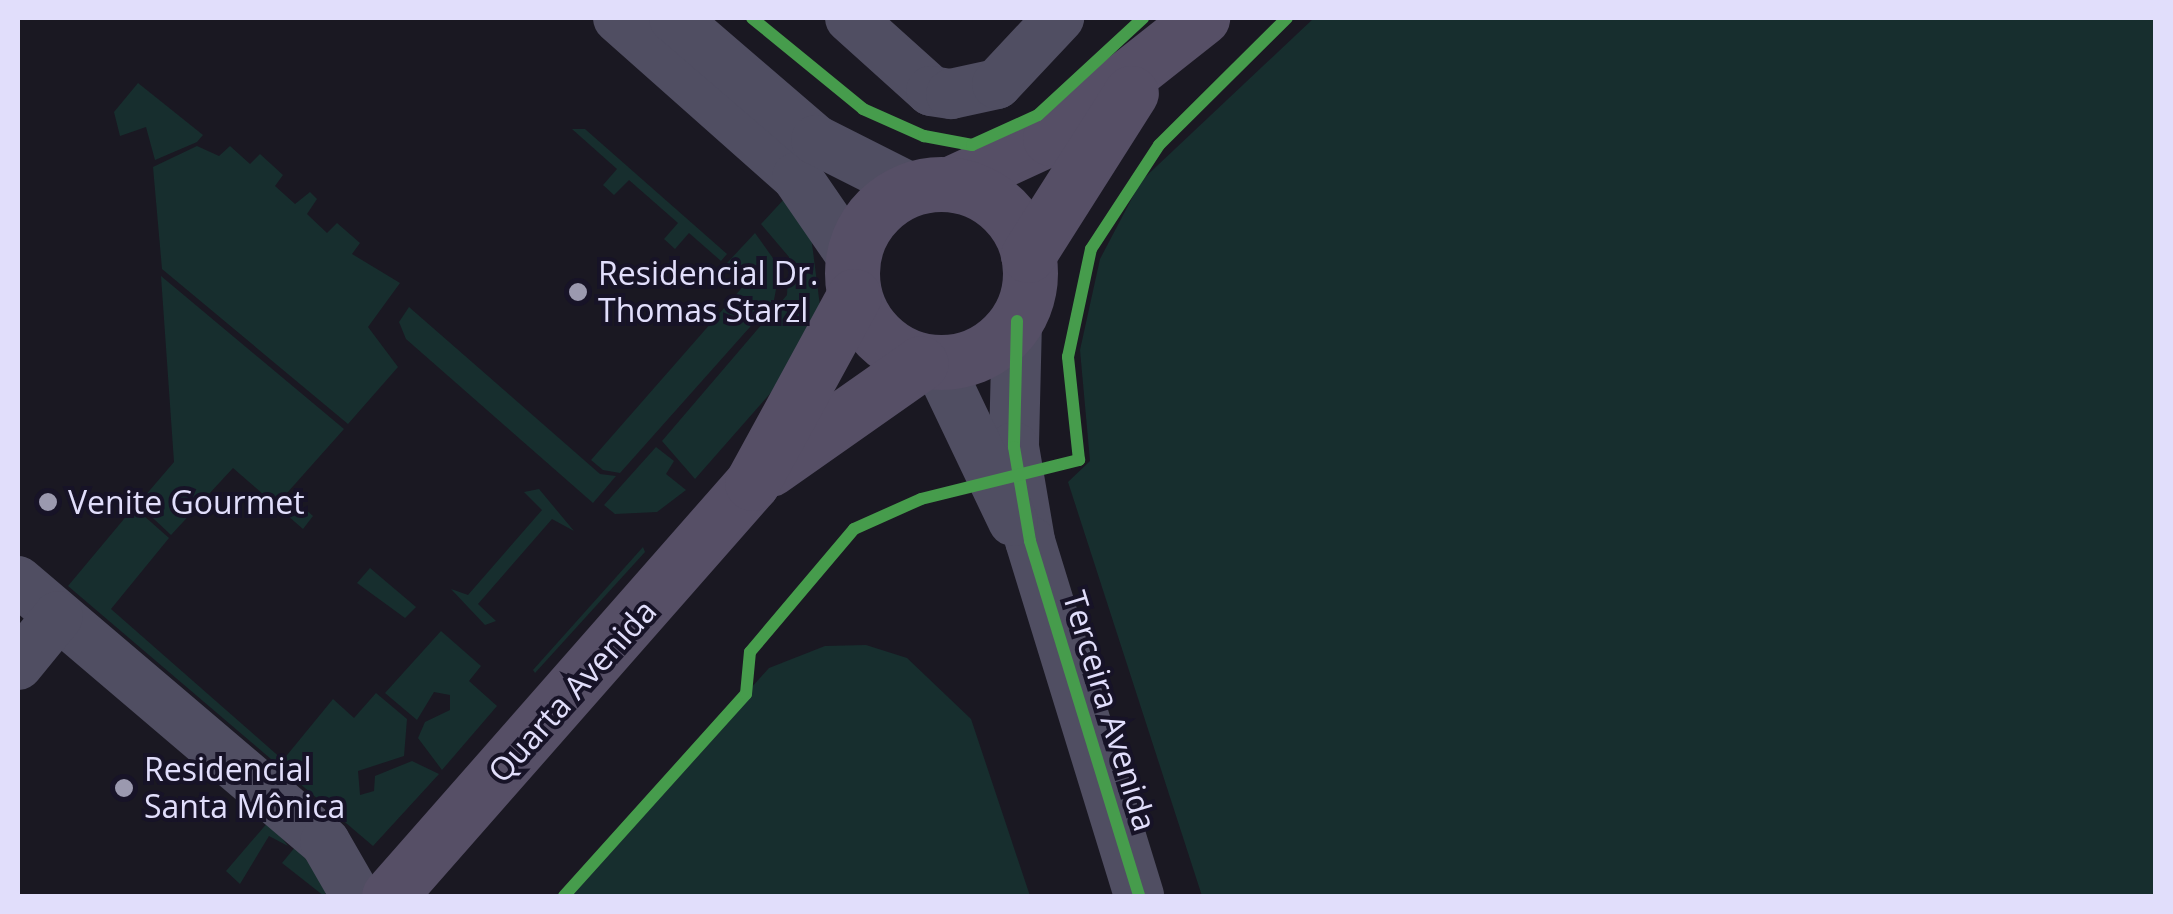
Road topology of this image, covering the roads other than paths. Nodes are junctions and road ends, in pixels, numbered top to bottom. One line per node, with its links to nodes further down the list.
1 (618, 18): 8 (street)
2 (674, 18): 6 (street)
3 (850, 18): 4 (street)
4 (1060, 18)
5 (1170, 36): 6 (main road); 7 (main road)
6 (931, 186): 7 (main road); 8 (main road)
7 (1028, 255): 9 (main road)
8 (853, 277): 10 (main road); 11 (main road, Quarta Avenida)
9 (1017, 321): 10 (main road); 12 (street)
10 (929, 363): 11 (main road, Quarta Avenida); 12 (street)
11 (752, 483): 17 (main road, Quarta Avenida)
12 (1030, 541): 19 (street, Terceira Avenida)
13 (18, 581): 14 (street)
14 (58, 616): 15 (street); 16 (street)
15 (18, 664)
16 (325, 842): 17 (street); 18 (street)
17 (402, 881)
18 (356, 896)
19 (1139, 896)

